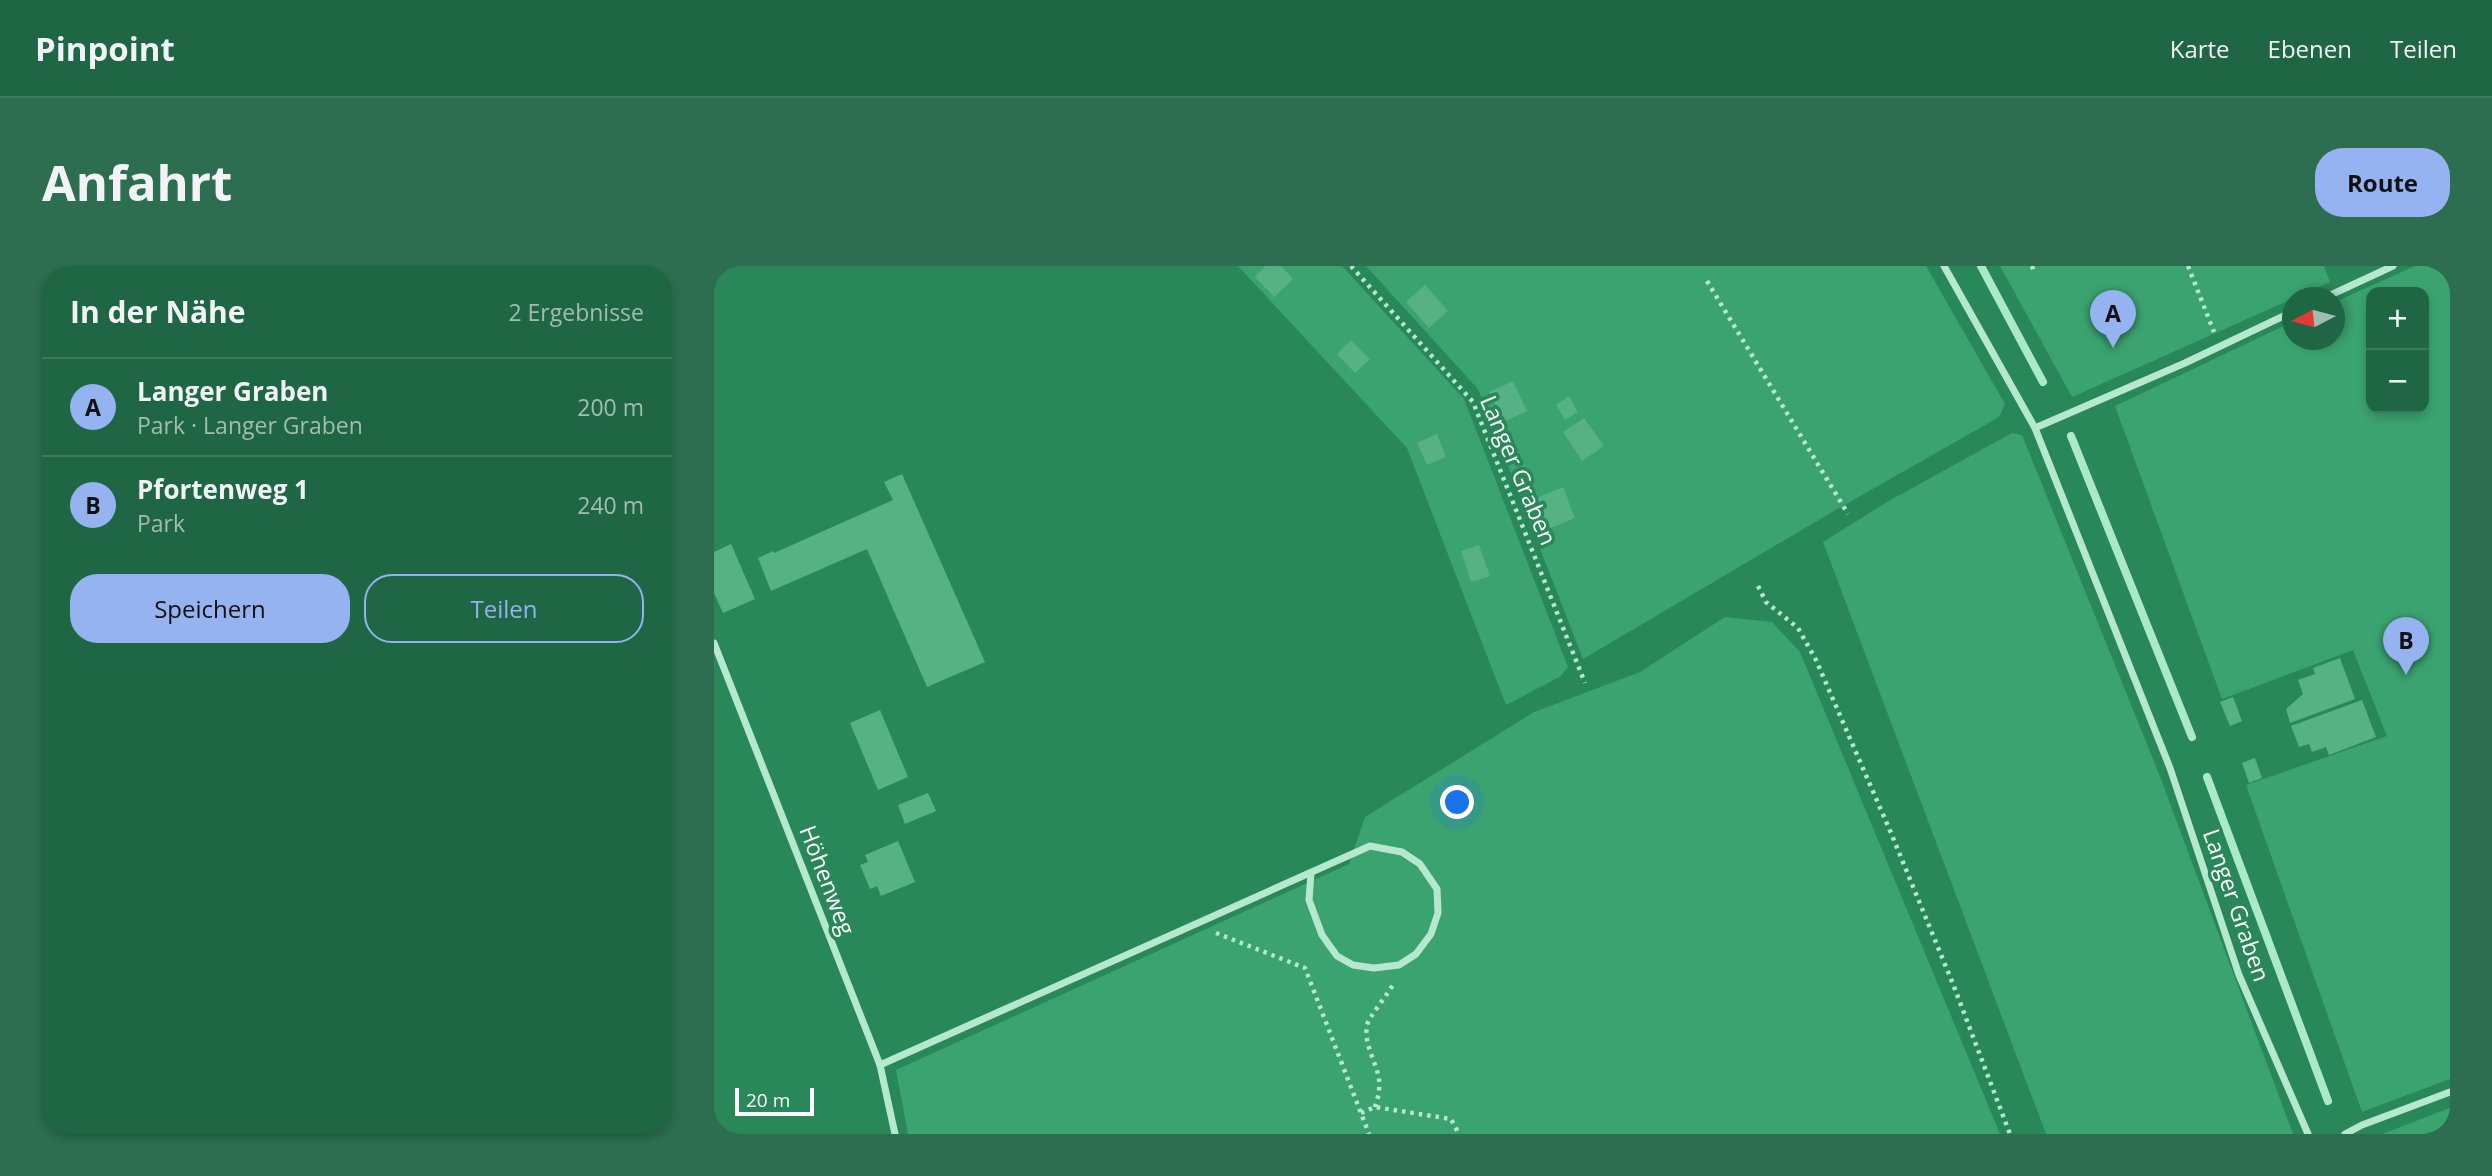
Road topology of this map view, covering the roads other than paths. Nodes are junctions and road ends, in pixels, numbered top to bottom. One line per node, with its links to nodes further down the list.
1 (1944, 266): 5 (street, Langer Graben)
2 (2393, 266): 3 (street)
3 (2345, 288)
4 (2282, 317): 5 (street)
5 (2035, 428): 11 (street, Langer Graben)
6 (714, 643): 8 (street, Höhenweg)
7 (1311, 873): 7 (street); 8 (street)
8 (880, 1065): 10 (street, Höhenweg)
9 (2450, 1092): 12 (street)
10 (895, 1134)
11 (2308, 1134)
12 (2345, 1134)

